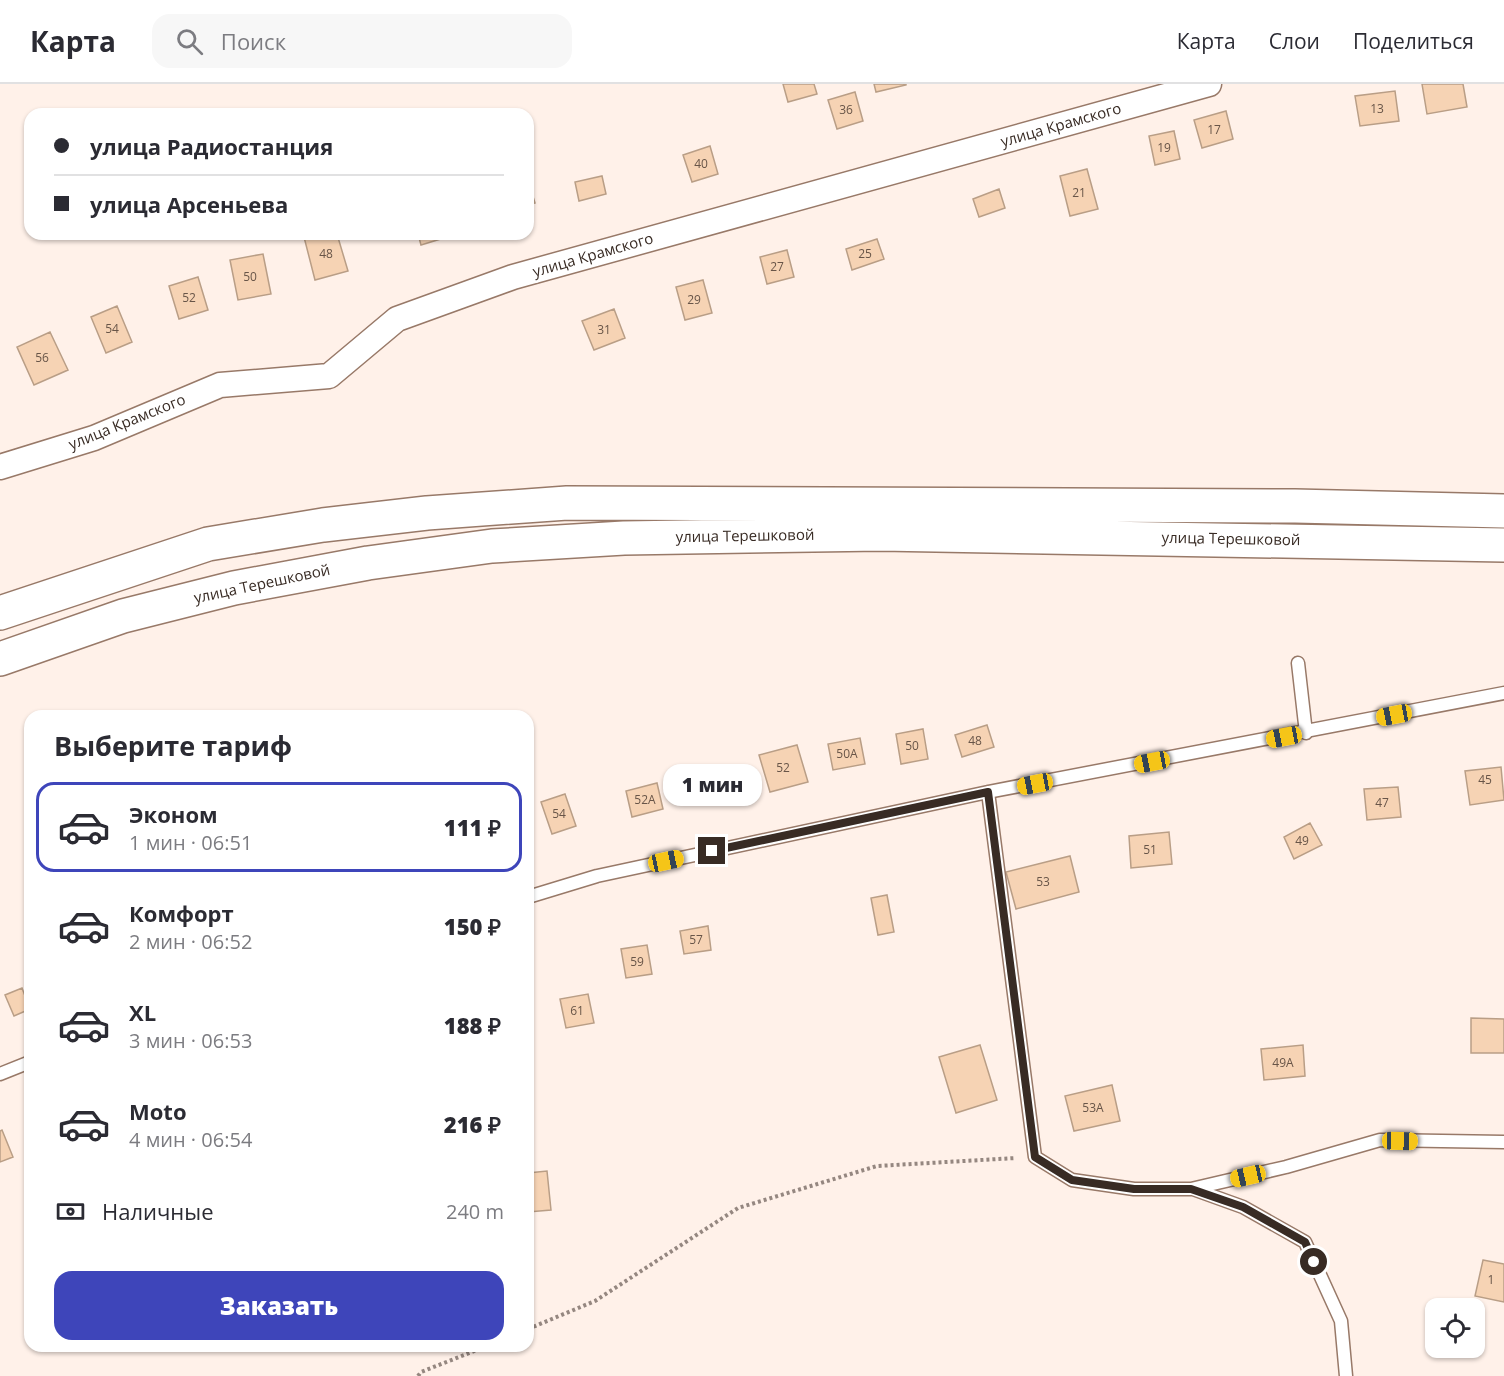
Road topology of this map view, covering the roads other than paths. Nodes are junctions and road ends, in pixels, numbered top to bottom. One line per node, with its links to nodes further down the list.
1 (1209, 84): 2 (street, улица Крамского)
2 (0, 467)
3 (1504, 511): 5 (main road, улица Терешковой)
4 (1504, 545): 6 (main road, улица Терешковой)
5 (0, 613)
6 (0, 659)
7 (1298, 663): 9 (lane)
8 (1504, 693): 9 (lane)
9 (1306, 733): 10 (lane)
10 (988, 792): 11 (lane); 15 (lane)
11 (534, 895)
12 (24, 1064): 13 (lane)
13 (0, 1074)
14 (1504, 1142): 15 (lane)
15 (1191, 1189): 16 (lane)
16 (1346, 1376)

